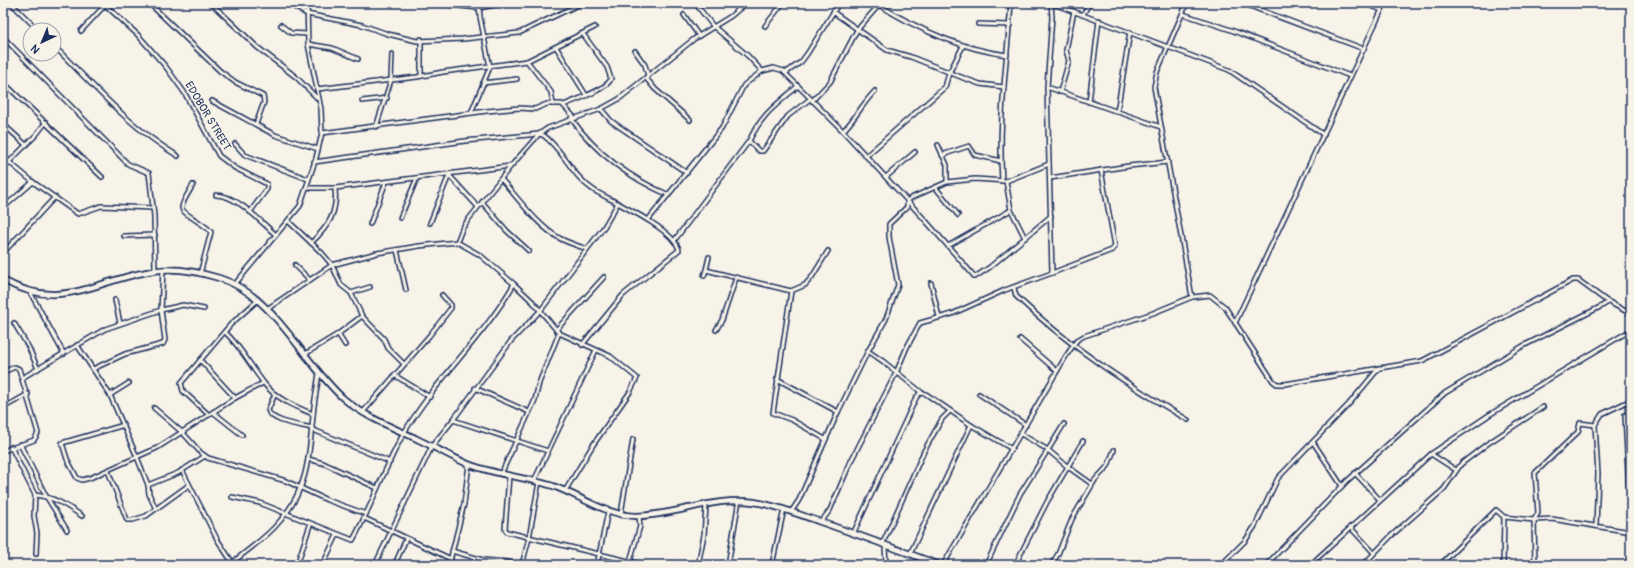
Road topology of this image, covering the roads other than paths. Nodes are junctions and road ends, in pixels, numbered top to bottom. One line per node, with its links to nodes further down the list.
1 (11, 3): 32 (street)
2 (149, 3): 92 (street)
3 (211, 3): 78 (street)
4 (286, 3): 27 (street)
5 (307, 3): 27 (street)
6 (430, 3): 23 (street)
7 (479, 3): 23 (street)
8 (506, 3): 23 (street)
9 (582, 3): 44 (street)
10 (695, 3): 36 (street)
11 (746, 3): 36 (street)
12 (783, 3): 37 (street)
13 (839, 3): 26 (street)
14 (1011, 3): 34 (street)
15 (1051, 3): 25 (street); 72 (street)
16 (1090, 3): 28 (street)
17 (1187, 3): 29 (street)
18 (1242, 3): 52 (street)
19 (1364, 3): 24 (street)
20 (1385, 3): 24 (street)
21 (104, 4): 40 (street); 143 (street, EDOBOR STREET)
22 (878, 4): 39 (street); 49 (street)
23 (479, 8): 44 (street)
24 (1382, 10): 52 (street)
25 (1074, 11): 28 (street); 75 (street)
26 (833, 12): 39 (street); 61 (street)
27 (306, 14): 42 (street); 47 (street)
28 (1083, 14): 31 (street)
29 (1182, 14): 51 (street); 64 (street)
30 (684, 15): 45 (street)
31 (1099, 20): 41 (street); 82 (street)
32 (30, 22)
33 (978, 24): 34 (street)
34 (1010, 25): 56 (street)
35 (281, 26): 42 (street)
36 (713, 26): 45 (street); 60 (street)
37 (765, 26)
38 (595, 27): 43 (street)
39 (857, 30): 62 (street); 79 (street)
40 (81, 31)
41 (1130, 32): 51 (street); 86 (street)
42 (307, 34): 48 (street)
43 (583, 34): 50 (street); 76 (street)
44 (485, 36): 47 (street); 59 (street)
45 (699, 36): 65 (street)
46 (3, 37): 141 (street)
47 (421, 39): 63 (street)
48 (308, 44): 57 (street); 73 (street)
49 (963, 46): 56 (street); 62 (street)
50 (556, 47): 58 (street); 76 (street)
51 (1167, 48): 94 (street); 98 (street)
52 (1364, 49): 64 (street)
53 (635, 51): 65 (street)
54 (62, 54): 106 (street)
55 (392, 54): 67 (street)
56 (1007, 55): 71 (street)
57 (358, 58)
58 (527, 61): 59 (street); 83 (street)
59 (490, 67): 63 (street); 69 (street)
60 (762, 71): 61 (street); 117 (street)
61 (784, 72): 70 (street)
62 (949, 73): 71 (street); 107 (street)
63 (421, 76): 67 (street)
64 (1350, 76): 98 (street)
65 (647, 77): 85 (street); 89 (street)
66 (517, 79): 69 (street)
67 (390, 80): 73 (street); 77 (street)
68 (3, 82): 90 (street)
69 (483, 82): 87 (street)
70 (798, 86): 79 (street); 99 (street)
71 (1004, 87): 109 (street)
72 (1047, 87): 75 (street); 113 (street)
73 (317, 89): 78 (street)
74 (875, 91): 95 (street)
75 (1060, 92): 82 (street)
76 (586, 95): 84 (street)
77 (387, 98): 81 (street); 93 (street)
78 (319, 100): 96 (street)
79 (811, 100): 95 (street); 99 (street)
80 (212, 101): 92 (street)
81 (362, 101)
82 (1089, 102): 86 (street)
83 (553, 104): 84 (street); 87 (street)
84 (564, 105): 88 (street)
85 (601, 109): 88 (street); 117 (street)
86 (1117, 112): 94 (street)
87 (471, 113): 93 (street)
88 (572, 118): 97 (street); 134 (street)
89 (690, 120)
90 (46, 122): 101 (street); 119 (street)
91 (3, 124): 101 (street)
92 (256, 124): 103 (street)
93 (376, 127): 96 (street)
94 (1161, 127): 112 (street)
95 (843, 131): 107 (street)
96 (322, 133): 103 (street)
97 (539, 134): 111 (street); 114 (street); 138 (street)
98 (1324, 134): 199 (street)
99 (749, 141): 155 (street)
100 (235, 144): 123 (street)
101 (26, 145): 110 (street)
102 (938, 145): 105 (street)
103 (318, 149): 111 (street)
104 (915, 152): 120 (street)
105 (942, 155): 109 (street); 128 (street)
106 (178, 156)
107 (866, 156): 120 (street)
108 (3, 157): 110 (street)
109 (1001, 161): 125 (street)
110 (9, 162): 115 (street); 126 (street)
111 (314, 162): 123 (street)
112 (1168, 162): 116 (street); 187 (street)
113 (1049, 164): 122 (street); 125 (street)
114 (511, 166): 118 (street); 124 (street)
115 (3, 168)
116 (1101, 170): 122 (street); 170 (street)
117 (687, 173): 134 (street)
118 (449, 175): 121 (street); 139 (street); 149 (street)
119 (102, 177)
120 (886, 177): 136 (street)
121 (416, 178): 127 (street); 146 (street)
122 (1050, 178): 145 (street)
123 (308, 179): 131 (street)
124 (501, 179): 137 (street); 159 (street)
125 (1004, 181): 128 (street); 142 (street)
126 (33, 182): 135 (street); 140 (street)
127 (386, 182): 132 (street); 150 (street)
128 (947, 182): 130 (street)
129 (193, 185): 171 (street)
130 (935, 187): 136 (street); 144 (street)
131 (306, 188): 132 (street); 148 (street)
132 (335, 188): 157 (street)
133 (216, 195): 143 (street)
134 (669, 195): 147 (street)
135 (55, 197): 141 (street); 163 (street)
136 (907, 201): 158 (street); 213 (street)
137 (482, 202): 139 (street); 161 (street)
138 (618, 202): 147 (street); 159 (street)
139 (478, 207): 156 (street)
140 (3, 208)
141 (153, 208): 151 (street)
142 (1012, 210): 154 (street); 158 (street)
143 (250, 212): 152 (street)
144 (958, 215)
145 (1051, 216): 154 (street); 170 (street)
146 (400, 218)
147 (648, 220): 155 (street)
148 (288, 221): 152 (street); 157 (street)
149 (430, 223)
150 (370, 224)
151 (154, 235): 153 (street); 167 (street)
152 (276, 235): 178 (street)
153 (124, 236)
154 (1025, 238): 158 (street)
155 (674, 241): 210 (street)
156 (457, 242): 160 (street); 179 (street)
157 (311, 243): 166 (street)
158 (948, 246)
159 (587, 249): 194 (street)
160 (397, 250): 166 (street); 182 (street)
161 (529, 251)
162 (828, 251): 183 (street)
163 (3, 253)
164 (709, 256): 169 (street)
165 (295, 265): 176 (street)
166 (332, 265): 176 (street); 185 (street)
167 (155, 270): 168 (street); 184 (street)
168 (163, 270): 171 (street); 193 (street)
169 (706, 270): 172 (street); 174 (street)
170 (1052, 273): 181 (street)
171 (200, 274): 178 (street)
172 (704, 276)
173 (604, 277): 201 (street)
174 (736, 278): 183 (street); 202 (street)
175 (3, 280): 184 (street)
176 (310, 280): 192 (street)
177 (931, 283): 197 (street)
178 (235, 284): 188 (street)
179 (514, 284): 194 (street); 236 (street)
180 (370, 287): 185 (street)
181 (1014, 288): 197 (street); 211 (street)
182 (406, 290)
183 (791, 291): 227 (street)
184 (30, 292): 214 (street)
185 (350, 293): 196 (street)
186 (442, 295): 217 (street)
187 (1192, 297): 199 (street); 211 (street)
188 (258, 299): 192 (street); 204 (street)
189 (115, 300): 198 (street)
190 (1609, 302): 195 (street); 218 (street); 285 (street)
191 (204, 309): 193 (street)
192 (267, 309): 215 (street)
193 (161, 310): 198 (street); 220 (street)
194 (541, 310): 201 (street); 230 (street)
195 (1631, 314)
196 (362, 316): 206 (street); 217 (street)
197 (939, 317): 223 (street)
198 (120, 323): 208 (street)
199 (1235, 323): 218 (street)
200 (14, 324): 219 (street)
201 (556, 330): 205 (street)
202 (716, 330)
203 (1631, 330): 275 (street)
204 (225, 332): 216 (street); 229 (street)
205 (559, 333): 210 (street); 245 (street)
206 (338, 334): 209 (street); 215 (street)
207 (1020, 339): 221 (street)
208 (77, 345): 214 (street); 220 (street)
209 (345, 345)
210 (582, 345): 212 (street)
211 (1073, 345): 221 (street); 251 (street)
212 (596, 350): 274 (street); 295 (street)
213 (868, 351): 223 (street); 246 (street)
214 (64, 354): 219 (street)
215 (305, 354): 224 (street)
216 (200, 360): 237 (street); 248 (street)
217 (403, 363): 225 (street)
218 (1379, 368): 266 (street)
219 (38, 369): 226 (street)
220 (93, 369): 235 (street)
221 (1057, 371): 255 (street)
222 (3, 372): 226 (street)
223 (896, 373): 231 (street); 314 (street)
224 (319, 374): 244 (street); 247 (street)
225 (394, 376): 236 (street); 244 (street)
226 (22, 378): 232 (street)
227 (777, 379): 246 (street); 263 (street)
228 (129, 383): 235 (street)
229 (263, 383): 233 (street); 237 (street)
230 (475, 388): 245 (street); 250 (street)
231 (921, 392): 242 (street); 321 (street)
232 (28, 394): 240 (street); 267 (street)
233 (275, 394): 247 (street); 257 (street)
234 (980, 394): 255 (street)
235 (110, 395): 253 (street)
236 (430, 397): 259 (street)
237 (235, 398): 243 (street)
238 (1631, 400): 256 (street)
239 (1543, 407): 283 (street)
240 (3, 408)
241 (154, 408): 258 (street)
242 (950, 411): 254 (street); 325 (street)
243 (214, 412): 248 (street); 261 (street)
244 (363, 412): 259 (street)
245 (530, 412): 264 (street)
246 (838, 412): 263 (street)
247 (313, 414): 257 (street)
248 (209, 415): 258 (street)
249 (1625, 415): 319 (street)
250 (453, 420): 264 (street); 268 (street)
251 (1188, 420)
252 (1064, 424): 271 (street)
253 (124, 425): 277 (street); 284 (street)
254 (971, 425): 270 (street); 330 (street)
255 (1026, 425): 260 (street)
256 (1595, 425): 313 (street); 316 (street)
257 (311, 428): 278 (street); 279 (street)
258 (183, 433): 276 (street); 277 (street)
259 (404, 433): 268 (street); 279 (street)
260 (1021, 434): 270 (street); 271 (street)
261 (242, 435)
262 (633, 439): 308 (street)
263 (825, 439): 305 (street)
264 (517, 441): 274 (street); 286 (street)
265 (1083, 442): 281 (street)
266 (1313, 442): 292 (street); 351 (street)
267 (20, 444): 269 (street); 297 (street)
268 (432, 446): 280 (street); 320 (street)
269 (11, 447): 273 (street); 296 (street)
270 (1012, 449): 347 (street)
271 (1048, 450): 281 (street); 348 (street)
272 (1114, 450): 289 (street)
273 (3, 451)
274 (548, 451): 288 (street)
275 (1432, 454): 283 (street); 300 (street)
276 (205, 456): 282 (street); 293 (street)
277 (137, 457): 284 (street); 290 (street)
278 (308, 459): 293 (street); 294 (street)
279 (390, 462): 294 (street)
280 (469, 464): 286 (street); 326 (street)
281 (1068, 467): 289 (street); 349 (street)
282 (182, 470): 290 (street); 291 (street)
283 (1456, 470): 327 (street)
284 (108, 471): 302 (street)
285 (1355, 473): 292 (street); 300 (street)
286 (501, 474): 287 (street)
287 (509, 476): 288 (street); 323 (street)
288 (537, 481): 295 (street); 323 (street)
289 (1092, 484): 350 (street)
290 (148, 485): 302 (street)
291 (189, 485): 302 (street); 334 (street)
292 (1342, 486): 352 (street)
293 (301, 488): 306 (street); 307 (street)
294 (377, 488): 307 (street)
295 (565, 491): 304 (street)
296 (35, 495): 297 (street); 328 (street)
297 (46, 496): 309 (street); 318 (street)
298 (232, 498): 306 (street)
299 (739, 500): 301 (street); 303 (street); 344 (street)
300 (1380, 500): 317 (street)
301 (706, 506): 310 (street); 343 (street)
302 (155, 507)
303 (784, 509): 305 (street); 345 (street)
304 (608, 511): 308 (street); 329 (street)
305 (791, 512): 314 (street)
306 (286, 514): 315 (street); 334 (street)
307 (366, 514): 312 (street)
308 (621, 514): 310 (street)
309 (82, 516)
310 (639, 516): 333 (street)
311 (1504, 517): 313 (street); 355 (street); 356 (street)
312 (364, 518): 320 (street); 322 (street)
313 (1534, 520): 316 (street); 357 (street)
314 (821, 522): 321 (street)
315 (310, 524): 322 (street); 336 (street)
316 (1596, 526): 319 (street)
317 (1350, 528): 327 (street); 353 (street)
318 (66, 530)
319 (1630, 531)
320 (390, 532): 324 (street); 337 (street)
321 (853, 534): 325 (street)
322 (337, 535): 332 (street)
323 (529, 538): 329 (street); 340 (street)
324 (406, 539): 331 (street); 335 (street)
325 (884, 546): 330 (street); 346 (street)
326 (452, 550): 331 (street); 339 (street)
327 (1374, 553): 354 (street)
328 (36, 554)
329 (599, 554): 333 (street); 341 (street)
330 (910, 554): 347 (street)
331 (451, 559): 338 (street)
332 (325, 560)
333 (630, 563): 342 (street)
334 (232, 564)
335 (396, 564)
336 (297, 565)
337 (375, 565)
338 (449, 565)
339 (518, 565)
340 (523, 565)
341 (597, 565)
342 (645, 565)
343 (698, 565)
344 (728, 565)
345 (772, 565)
346 (886, 565)
347 (942, 565)
348 (986, 565)
349 (1015, 565)
350 (1051, 565)
351 (1221, 565)
352 (1266, 565)
353 (1310, 565)
354 (1363, 565)
355 (1440, 565)
356 (1503, 565)
357 (1535, 565)

